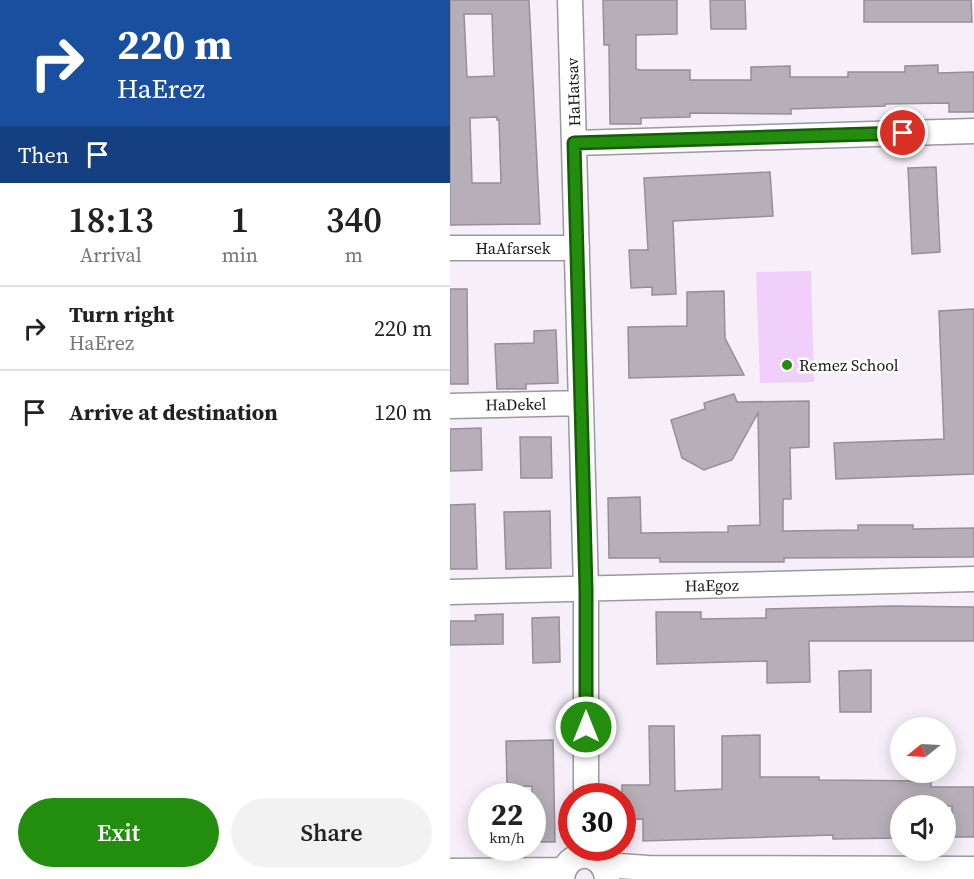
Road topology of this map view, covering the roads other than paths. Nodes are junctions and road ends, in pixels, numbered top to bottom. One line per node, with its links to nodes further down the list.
1 (570, 0): 3 (street, HaHatsav)
2 (974, 131): 3 (street)
3 (574, 143): 5 (street, HaHatsav)
4 (450, 248): 5 (street, HaAfarsek)
5 (577, 248): 6 (street, HaHatsav)
6 (581, 403): 7 (street, HaDekel); 9 (street, HaHatsav)
7 (450, 406)
8 (974, 579): 9 (street, HaEgoz)
9 (586, 589): 10 (street, HaEgoz); 11 (street, HaHatsav)
10 (450, 592)
11 (586, 783)
12 (596, 862): 13 (street); 15 (street)
13 (974, 869)
14 (450, 871): 15 (street)
15 (563, 874)

